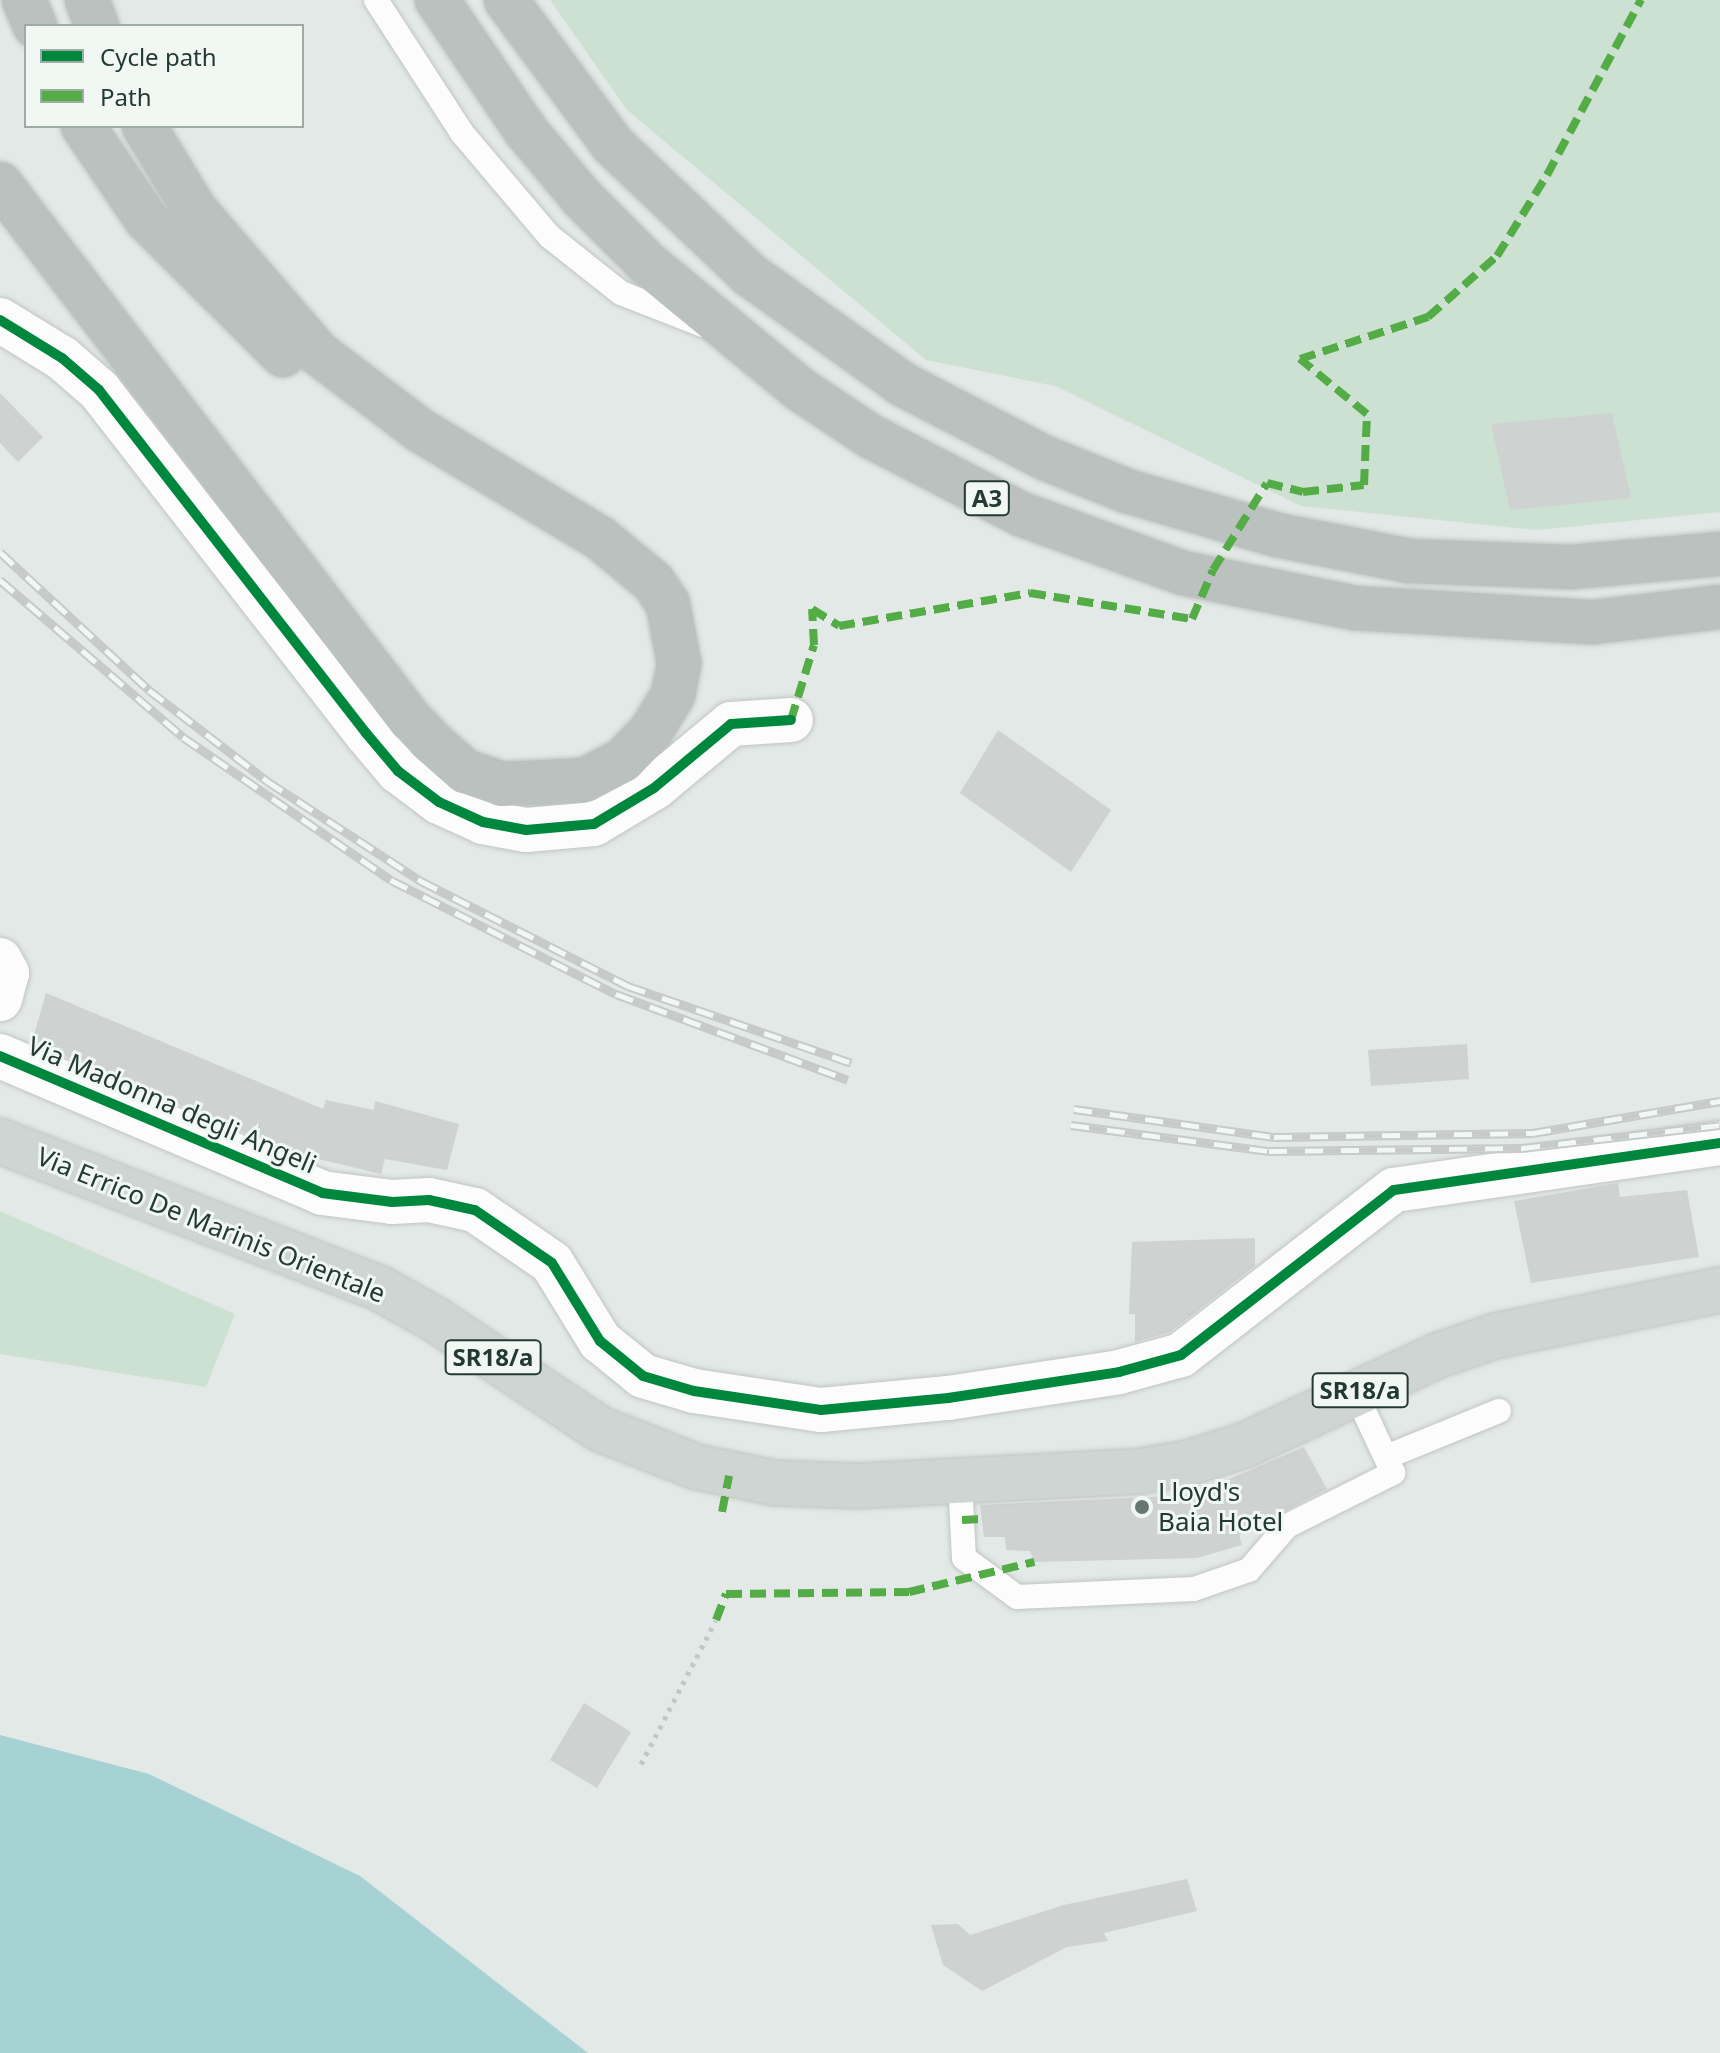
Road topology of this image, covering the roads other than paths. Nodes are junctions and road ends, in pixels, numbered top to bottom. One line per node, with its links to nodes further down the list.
1 (24, 0): 6 (highway)
2 (87, 0): 7 (highway)
3 (376, 0): 12 (lane)
4 (437, 0): 12 (highway, A3)
5 (506, 0): 14 (highway, A3)
6 (34, 24)
7 (96, 24)
8 (84, 128): 13 (highway)
9 (145, 128): 13 (highway)
10 (0, 184): 13 (highway)
11 (0, 320): 16 (street)
12 (736, 339): 15 (highway, A3)
13 (421, 431)
14 (1720, 554)
15 (1720, 607)
16 (791, 720)
17 (0, 960): 18 (street)
18 (0, 999)
19 (0, 1056): 21 (street, Via Madonna degli Angeli)
20 (0, 1141): 26 (main road, Via Errico De Marinis Orientale / SR18/a)
21 (1720, 1143)
22 (1720, 1290): 23 (main road, SR18/a)
23 (1355, 1392): 25 (lane); 26 (main road, SR18/a)
24 (1499, 1411): 25 (lane)
25 (1386, 1457): 26 (lane)
26 (980, 1478)

